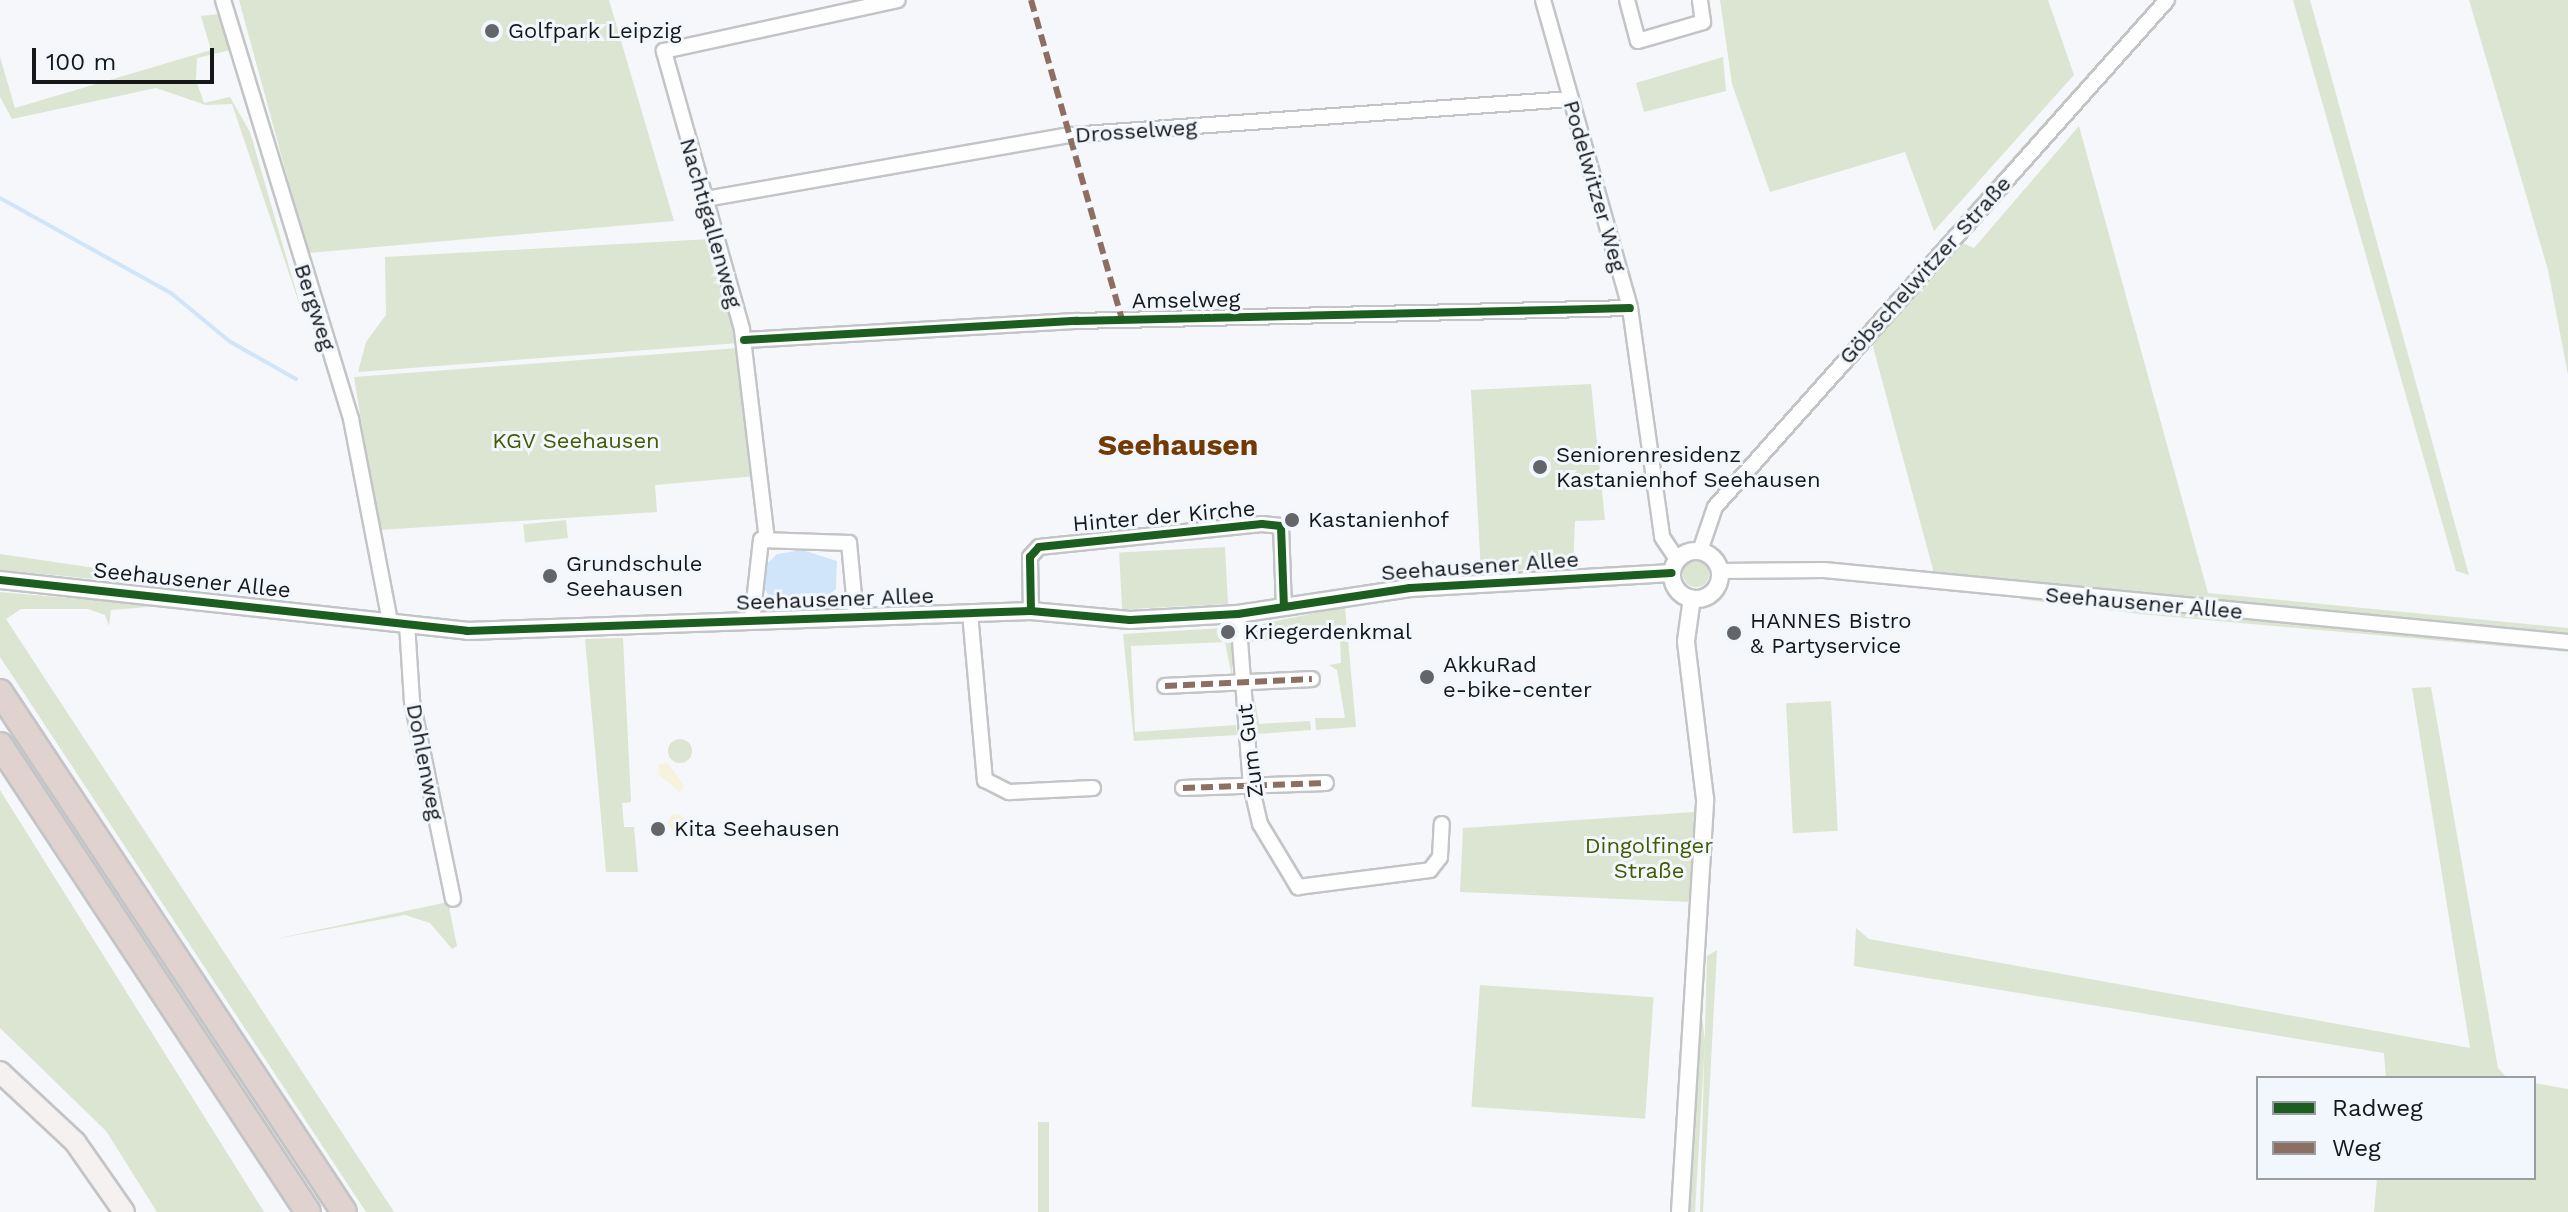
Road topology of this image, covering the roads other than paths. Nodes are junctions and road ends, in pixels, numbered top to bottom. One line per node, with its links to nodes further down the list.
1 (223, 0): 21 (street, Bergweg)
2 (898, 0): 8 (street, Nachtigallenweg)
3 (1543, 0): 7 (street, Podelwitzer Weg)
4 (1627, 0): 5 (street)
5 (1700, 0)
6 (2167, 0): 12 (street, Göbschelwitzer Straße)
7 (1571, 99): 8 (street, Drosselweg); 9 (street, Podelwitzer Weg)
8 (706, 199): 10 (street, Nachtigallenweg)
9 (1630, 308): 10 (street, Amselweg); 13 (street, Podelwitzer Weg)
10 (744, 340): 11 (street, Nachtigallenweg)
11 (767, 540): 22 (street); 23 (street)
12 (1700, 551): 13 (street); 14 (street)
13 (1675, 566): 16 (street); 17 (street, Seehausener Allee)
14 (1720, 571): 16 (street); 25 (street, Seehausener Allee)
15 (0, 580): 21 (street, Seehausener Allee)
16 (1692, 598): 41 (street)
17 (1284, 606): 18 (street, Hinter der Kirche); 20 (street, Seehausener Allee)
18 (1031, 611): 19 (street, Seehausener Allee); 20 (street, Seehausener Allee)
19 (970, 613): 22 (street, Seehausener Allee); 33 (street)
20 (1238, 614): 27 (street, Zum Gut)
21 (389, 617): 24 (street, Seehausener Allee)
22 (856, 617): 23 (street, Seehausener Allee)
23 (752, 620): 24 (street, Seehausener Allee)
24 (407, 624): 36 (street, Dohlenweg)
25 (2568, 642)
26 (1312, 679): 27 (street)
27 (1242, 682): 28 (street); 32 (street, Zum Gut)
28 (1165, 686)
29 (0, 692): 40 (highway)
30 (0, 745): 39 (highway)
31 (1326, 783): 32 (street)
32 (1251, 785): 34 (street); 35 (street, Zum Gut)
33 (1093, 788)
34 (1183, 788)
35 (1442, 824)
36 (453, 899)
37 (0, 1072): 38 (main road)
38 (124, 1212)
39 (308, 1212)
40 (344, 1212)
41 (1680, 1212)

